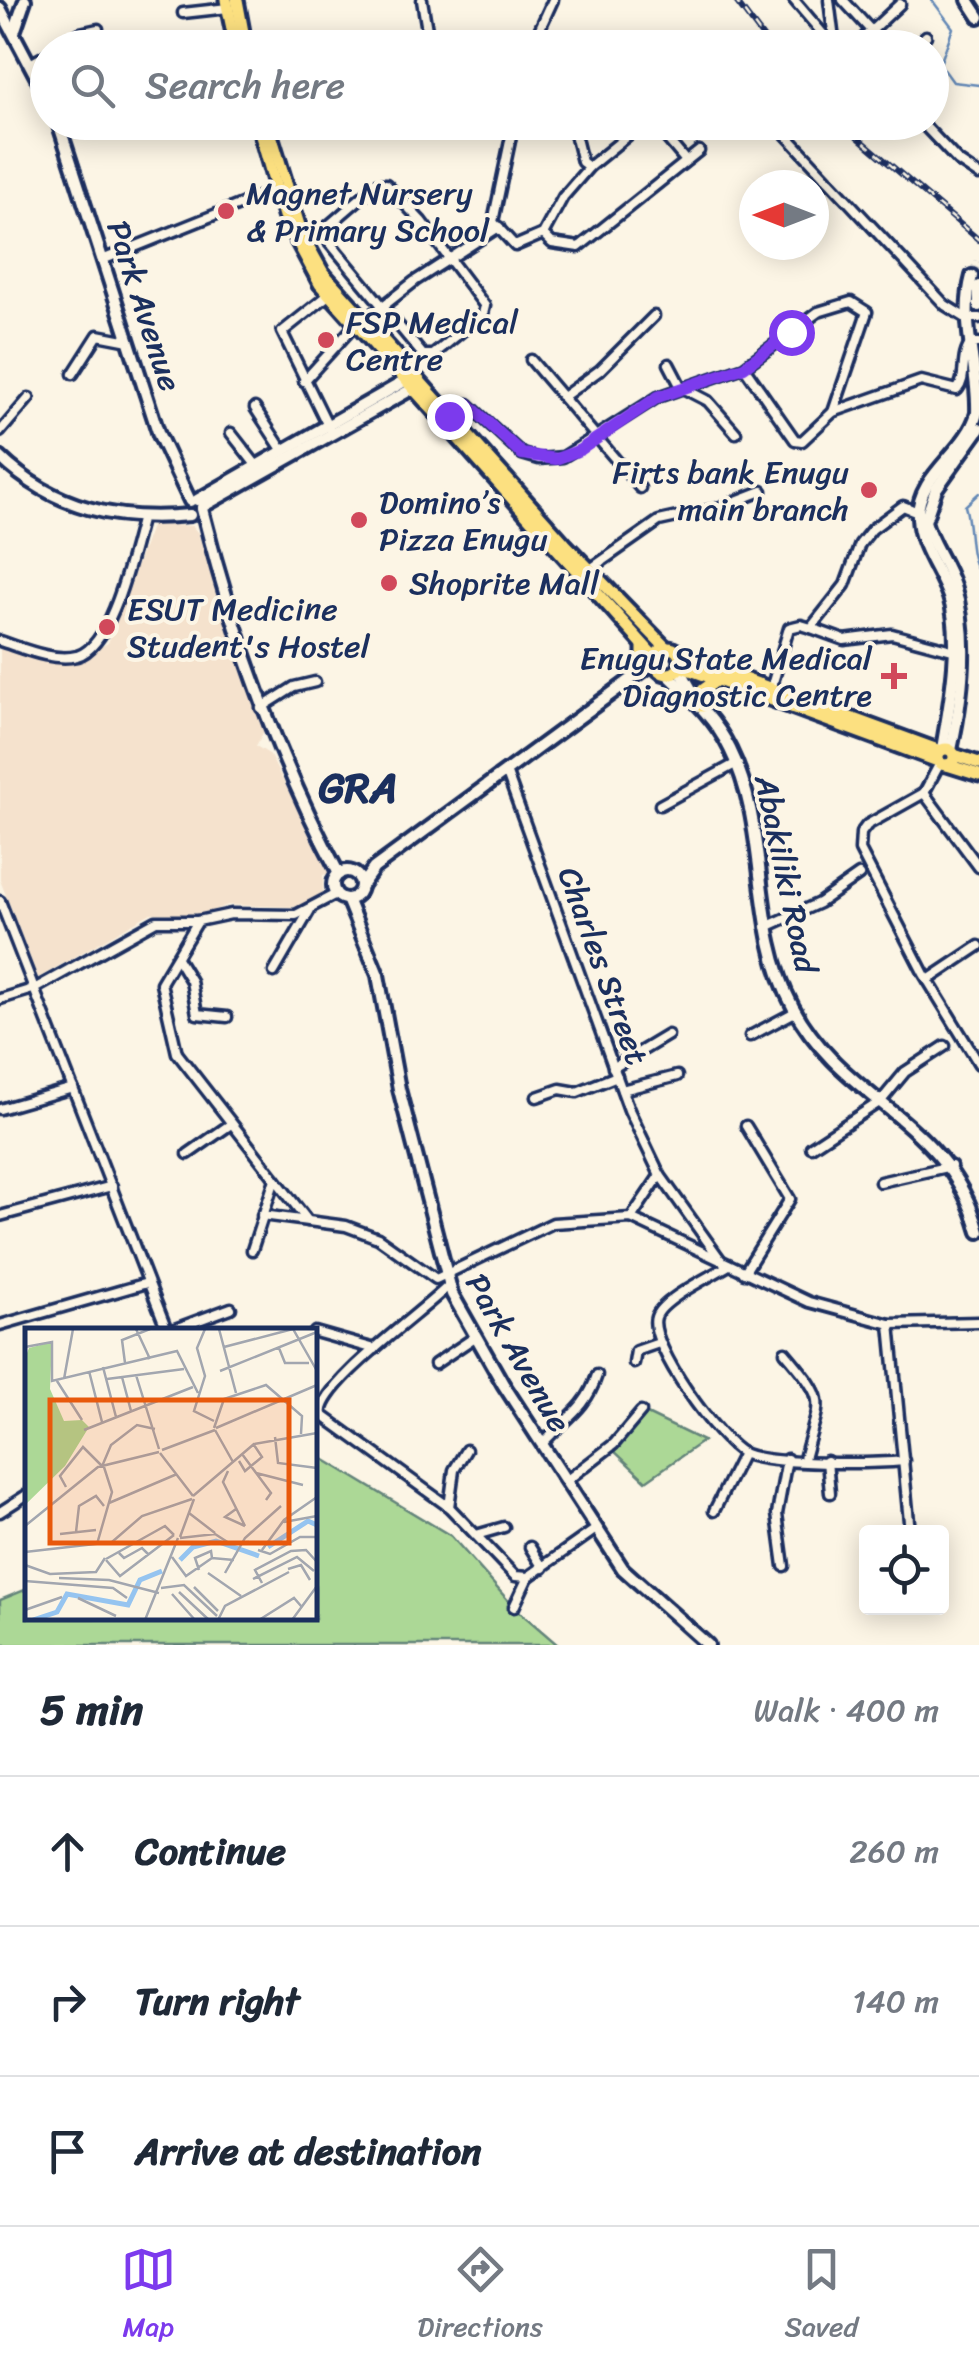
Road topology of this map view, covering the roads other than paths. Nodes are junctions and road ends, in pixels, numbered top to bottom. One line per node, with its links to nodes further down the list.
1 (22, 0): 9 (main road); 21 (main road)
2 (422, 0): 15 (street)
3 (553, 0): 16 (street)
4 (794, 0): 17 (street)
5 (834, 0): 18 (street); 19 (street)
6 (968, 0): 11 (main road)
7 (230, 3): 10 (street); 14 (main road)
8 (900, 4): 20 (street)
9 (0, 10): 21 (main road)
10 (183, 13)
11 (979, 17)
12 (98, 28): 13 (street)
13 (91, 30)
14 (237, 30)
15 (426, 30)
16 (539, 30)
17 (820, 30)
18 (835, 30)
19 (868, 30)
20 (872, 30)
21 (14, 33): 22 (main road)
22 (30, 64)
23 (64, 140): 42 (main road, Park Avenue)
24 (264, 140): 36 (main road)
25 (271, 140): 36 (main road)
26 (510, 140): 37 (street)
27 (576, 140): 34 (street)
28 (620, 140): 34 (street)
29 (668, 140): 33 (street)
30 (791, 140): 48 (street)
31 (938, 140): 35 (street)
32 (699, 151): 33 (street)
33 (685, 160): 39 (street)
34 (589, 167): 39 (street)
35 (979, 174)
36 (281, 188): 40 (main road); 42 (street); 44 (main road)
37 (498, 227): 39 (street); 41 (street)
38 (321, 232): 40 (street); 41 (street); 45 (street)
39 (543, 234)
40 (304, 240): 44 (main road)
41 (450, 258): 45 (street); 45 (street)
42 (102, 260): 51 (main road, Park Avenue)
43 (975, 281): 46 (main road); 48 (main road)
44 (332, 292): 50 (main road); 57 (street)
45 (384, 304): 50 (street)
46 (979, 306)
47 (654, 316): 60 (street)
48 (966, 318): 49 (street); 52 (main road)
49 (979, 318)
50 (360, 323): 57 (street); 58 (main road)
51 (129, 341): 56 (street); 77 (main road, Park Avenue)
52 (975, 343): 63 (street); 78 (main road)
53 (532, 360): 60 (street)
54 (669, 364): 59 (street)
55 (744, 367): 59 (street); 63 (street); 63 (street)
56 (74, 374)
57 (304, 381): 65 (street)
58 (414, 382): 64 (main road); 65 (main road); 74 (main road); 80 (main road)
59 (682, 387): 69 (street); 70 (street)
60 (564, 397): 70 (street)
61 (29, 398): 67 (street)
62 (256, 408): 71 (street)
63 (833, 412)
64 (449, 416): 70 (street); 80 (main road)
65 (329, 428): 71 (main road)
66 (979, 428): 94 (main road)
67 (0, 432)
68 (231, 433): 73 (street)
69 (736, 433)
70 (597, 438): 75 (street)
71 (284, 451): 73 (main road)
72 (0, 457): 79 (main road)
73 (256, 466): 74 (main road)
74 (230, 486): 77 (main road)
75 (640, 488)
76 (762, 491): 81 (street)
77 (194, 508): 79 (main road); 93 (main road, Park Avenue)
78 (918, 512): 82 (street); 85 (main road)
79 (142, 517): 83 (street)
80 (560, 547): 81 (main road); 84 (main road)
81 (589, 570): 86 (main road)
82 (811, 628): 85 (street); 90 (street)
83 (0, 641)
84 (643, 646): 86 (main road); 87 (main road)
85 (952, 650): 94 (main road)
86 (668, 663): 87 (main road); 88 (main road); 90 (main road); 92 (main road, Abakiliki Road)
87 (637, 674): 97 (main road)
88 (719, 679): 91 (main road); 92 (main road)
89 (315, 682): 93 (street)
90 (771, 689): 91 (main road)
91 (796, 702): 94 (main road)
92 (701, 705): 95 (main road, Abakiliki Road)
93 (262, 708): 103 (main road)
94 (945, 756): 96 (main road); 98 (main road); 99 (street)
95 (737, 763): 100 (street); 110 (main road, Abakiliki Road)
96 (979, 763)
97 (506, 772): 102 (main road); 123 (street, Charles Street)
98 (979, 775)
99 (924, 794): 101 (street); 114 (street)
100 (660, 805)
101 (979, 865)
102 (374, 868): 103 (main road); 105 (main road)
103 (348, 873): 105 (main road); 106 (main road)
104 (860, 876): 110 (street)
105 (361, 886): 106 (main road)
106 (346, 897): 108 (street); 147 (main road, Park Avenue)
107 (0, 901): 115 (street)
108 (310, 910): 109 (street); 113 (street)
109 (198, 921): 112 (street); 115 (street)
110 (766, 927): 117 (main road, Abakiliki Road)
111 (979, 946): 114 (street)
112 (177, 958): 118 (street); 130 (street)
113 (274, 972)
114 (928, 980): 122 (street)
115 (36, 988): 116 (street); 125 (street)
116 (0, 999)
117 (795, 1012): 120 (street); 128 (main road, Abakiliki Road)
118 (227, 1017)
119 (668, 1035): 123 (street)
120 (750, 1036)
121 (945, 1046): 128 (street)
122 (979, 1064)
123 (615, 1072): 126 (street, Charles Street); 127 (street)
124 (677, 1076): 126 (street)
125 (74, 1088): 129 (street); 138 (street)
126 (622, 1090): 135 (street, Charles Street)
127 (537, 1096)
128 (881, 1102): 132 (street); 134 (main road, Abakiliki Road)
129 (0, 1109)
130 (230, 1124): 133 (street); 136 (street)
131 (746, 1126): 146 (street)
132 (811, 1147)
133 (188, 1154)
134 (951, 1166): 137 (street); 143 (main road, Abakiliki Road)
135 (660, 1175): 141 (street); 145 (street, Charles Street)
136 (275, 1179): 139 (street); 142 (street)
137 (880, 1182)
138 (112, 1186): 140 (street); 148 (street)
139 (262, 1214): 142 (street); 144 (street)
140 (0, 1216)
141 (631, 1218): 145 (street); 147 (street)
142 (308, 1221): 147 (street)
143 (979, 1232)
144 (252, 1250)
145 (725, 1262): 146 (street); 159 (street)
146 (744, 1273): 152 (street)
147 (446, 1282): 158 (main road, Park Avenue); 160 (street)
148 (147, 1283): 150 (street); 155 (street)
149 (231, 1308): 156 (street)
150 (32, 1316): 153 (street); 154 (street)
151 (979, 1322): 152 (street)
152 (890, 1324): 171 (street)
153 (0, 1325)
154 (35, 1328)
155 (169, 1328)
156 (176, 1328)
157 (318, 1333): 160 (street)
158 (475, 1337): 163 (street); 166 (main road, Park Avenue)
159 (659, 1344): 162 (street); 168 (street)
160 (375, 1349): 176 (street)
161 (785, 1352): 170 (street)
162 (634, 1363)
163 (435, 1364)
164 (597, 1375): 166 (street)
165 (641, 1412): 173 (street)
166 (542, 1444): 173 (main road, Park Avenue)
167 (466, 1450): 176 (street)
168 (743, 1453): 169 (street); 177 (street)
169 (787, 1459): 170 (street); 184 (street)
170 (804, 1459): 172 (street)
171 (904, 1460): 172 (street); 179 (street)
172 (827, 1462): 174 (street)
173 (566, 1481): 181 (main road, Park Avenue)
174 (830, 1493)
175 (25, 1496): 178 (street)
176 (450, 1507): 182 (street)
177 (714, 1511)
178 (0, 1512)
179 (909, 1525)
180 (504, 1527): 182 (street)
181 (596, 1530): 185 (street); 188 (main road, Park Avenue)
182 (476, 1536): 186 (street)
183 (530, 1547): 185 (street)
184 (784, 1566)
185 (543, 1568): 186 (street)
186 (528, 1577): 187 (street)
187 (514, 1607)
188 (708, 1645)

